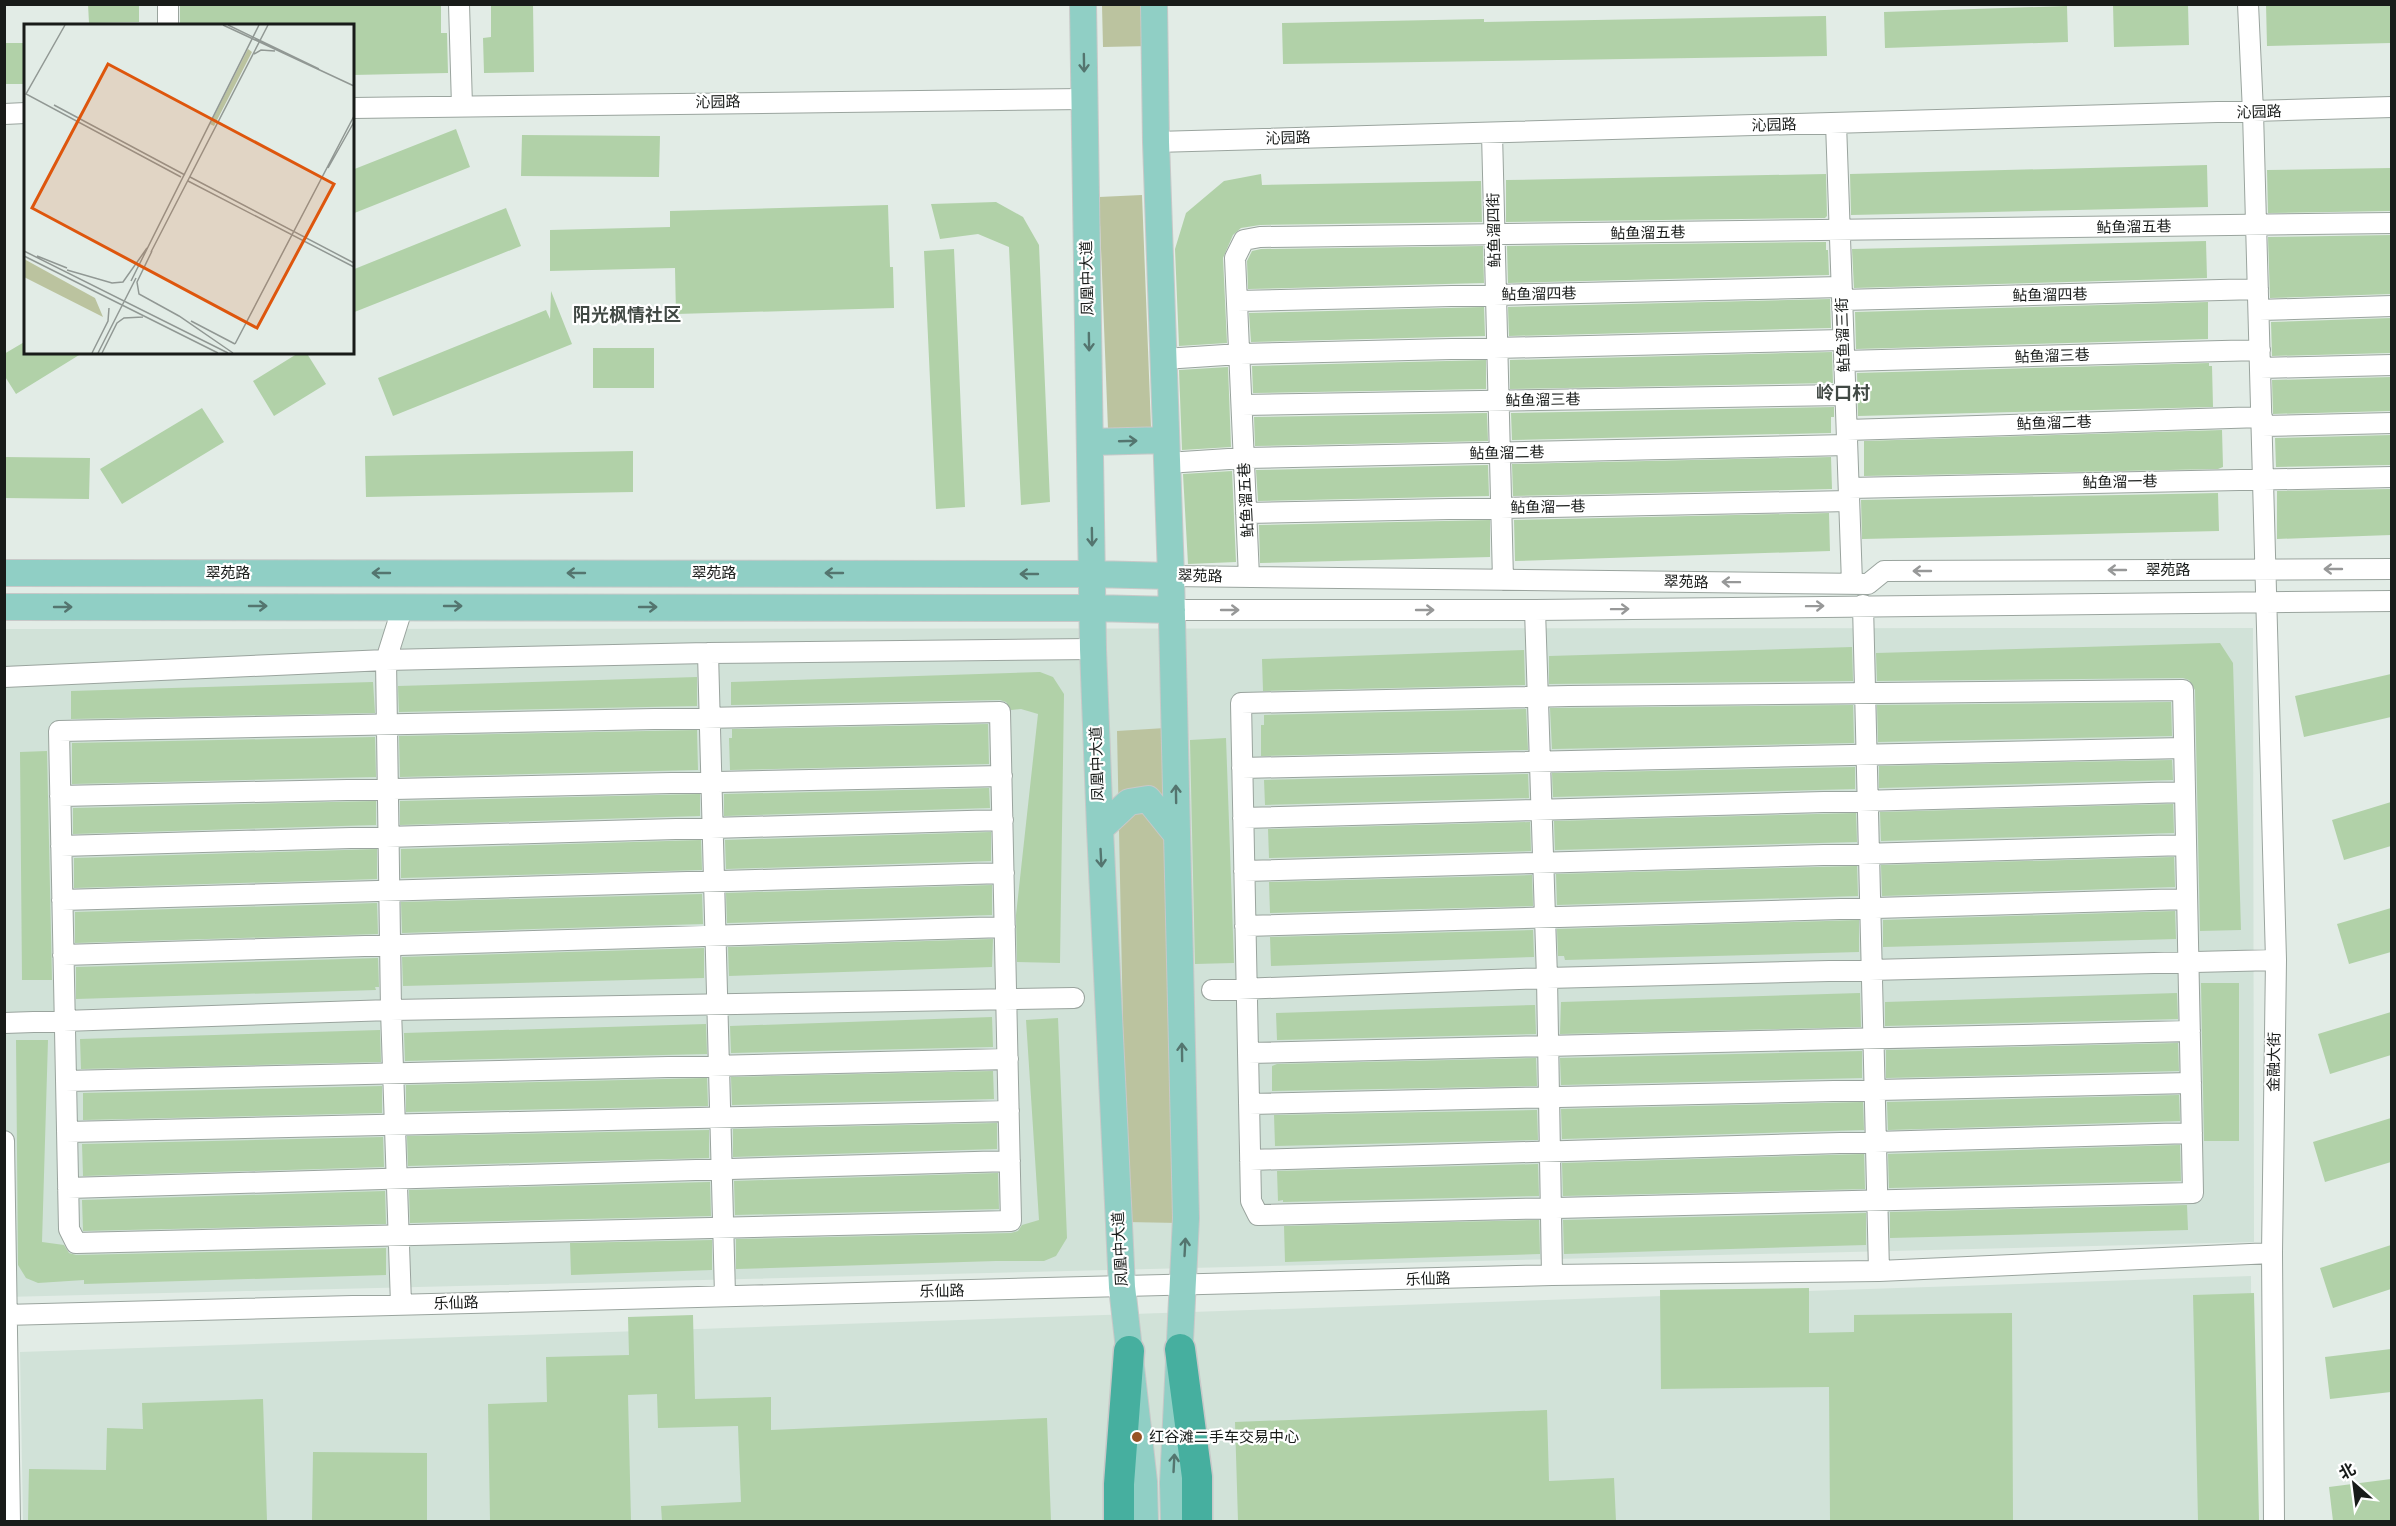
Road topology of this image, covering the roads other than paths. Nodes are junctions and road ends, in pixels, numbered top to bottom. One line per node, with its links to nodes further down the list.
1 (168, 4): 6 (street)
2 (459, 4): 8 (street)
3 (1083, 4): 7 (main road, 凤凰中大道, one-way to 7)
4 (1154, 4): 16 (main road)
5 (2248, 4): 11 (street, 金融大街)
6 (168, 24)
7 (1084, 99): 8 (street, 沁园路); 40 (main road, 凤凰中大道, one-way to 40)
8 (462, 106): 9 (street, 沁园路)
9 (354, 108)
10 (2391, 108): 11 (street, 沁园路)
11 (2253, 112): 14 (street, 沁园路); 18 (street, 金融大街)
12 (24, 113): 13 (street)
13 (4, 114)
14 (1836, 123): 15 (street, 沁园路); 19 (street, 鲇鱼溜三街)
15 (1492, 133): 16 (street, 沁园路); 20 (street, 鲇鱼溜四街)
16 (1156, 142): 30 (main road)
17 (2391, 223): 18 (street, 鲇鱼溜五巷)
18 (2256, 226): 19 (street, 鲇鱼溜五巷); 21 (street, 金融大街)
19 (1840, 230): 20 (street, 鲇鱼溜五巷); 22 (street, 鲇鱼溜三街)
20 (1495, 234): 23 (street, 鲇鱼溜四街); 24 (street, 鲇鱼溜五巷)
21 (2258, 289): 22 (street, 鲇鱼溜四巷); 26 (street, 金融大街)
22 (1842, 294): 23 (street, 鲇鱼溜四巷); 27 (street, 鲇鱼溜三街)
23 (1496, 295): 24 (street, 鲇鱼溜四巷); 28 (street, 鲇鱼溜四街)
24 (1237, 301): 29 (street, 鲇鱼溜五巷)
25 (2391, 306): 26 (street)
26 (2259, 310): 31 (street, 金融大街)
27 (1844, 340): 28 (street); 32 (street, 鲇鱼溜三街)
28 (1497, 348): 29 (street); 35 (street, 鲇鱼溜四街)
29 (1240, 354): 30 (street); 36 (street, 鲇鱼溜五巷)
30 (1164, 359): 41 (main road)
31 (2260, 359): 32 (street, 鲇鱼溜三巷); 33 (street, 鲇鱼溜三巷); 37 (street, 金融大街)
32 (1844, 361): 34 (street, 鲇鱼溜三街)
33 (2391, 365)
34 (1845, 395): 35 (street, 鲇鱼溜三巷); 39 (street, 鲇鱼溜三街)
35 (1498, 401): 36 (street, 鲇鱼溜三巷); 42 (street, 鲇鱼溜四街)
36 (1242, 405): 43 (street, 鲇鱼溜五巷)
37 (2262, 422): 38 (street, 鲇鱼溜二巷); 39 (street, 鲇鱼溜二巷); 45 (street, 金融大街)
38 (2391, 423)
39 (1847, 437): 42 (street, 鲇鱼溜二巷); 46 (street, 鲇鱼溜三街)
40 (1090, 442): 41 (main road, one-way to 41); 52 (main road, 凤凰中大道, one-way to 52)
41 (1167, 452): 43 (street, 鲇鱼溜二巷); 53 (main road)
42 (1500, 453): 43 (street, 鲇鱼溜二巷); 47 (street, 鲇鱼溜四街)
43 (1244, 458): 48 (street, 鲇鱼溜五巷)
44 (2391, 477): 45 (street, 鲇鱼溜一巷)
45 (2263, 479): 46 (street, 鲇鱼溜一巷); 49 (street, 金融大街)
46 (1849, 495): 47 (street, 鲇鱼溜一巷); 56 (street, 鲇鱼溜三街)
47 (1501, 508): 48 (street, 鲇鱼溜一巷); 55 (street, 鲇鱼溜四街)
48 (1246, 513): 54 (street, 鲇鱼溜五巷)
49 (2266, 569): 50 (street, 翠苑路, one-way to 49); 56 (street, 翠苑路, one-way to 56); 58 (street, 金融大街)
50 (2391, 569)
51 (4, 573): 52 (main road, 翠苑路, one-way to 51)
52 (1092, 574): 53 (main road, 翠苑路); 62 (main road, 凤凰中大道)
53 (1172, 576): 54 (street, 翠苑路); 63 (main road)
54 (1249, 577): 55 (street, 翠苑路)
55 (1503, 580): 56 (street, 翠苑路, one-way to 55)
56 (1852, 583)
57 (2391, 601): 58 (street, 翠苑路)
58 (2267, 603): 59 (street, 翠苑路); 107 (street, 金融大街)
59 (1863, 605): 64 (street, 翠苑路, one-way to 59); 69 (street)
60 (402, 606): 61 (main road, 翠苑路, one-way to 60); 62 (main road, 翠苑路, one-way to 62); 67 (street)
61 (4, 607)
62 (1093, 608): 63 (main road, 翠苑路); 65 (main road, 凤凰中大道)
63 (1172, 610): 64 (street, 翠苑路, one-way to 64); 88 (main road, one-way to 63)
64 (1535, 610): 70 (street)
65 (1093, 649): 66 (street); 87 (main road, 凤凰中大道)
66 (708, 653): 67 (street); 71 (street)
67 (386, 660): 68 (street); 72 (street)
68 (4, 677)
69 (1865, 694): 70 (street); 73 (street); 74 (street)
70 (1538, 697): 75 (street); 76 (street)
71 (709, 718): 72 (street); 77 (street); 78 (street)
72 (387, 724): 79 (street); 81 (street)
73 (2184, 748): 74 (street); 80 (street)
74 (1866, 755): 75 (street); 82 (street)
75 (1540, 762): 76 (street); 83 (street)
76 (1242, 768): 84 (street)
77 (1002, 776): 78 (street); 85 (street)
78 (711, 782): 79 (street); 86 (street)
79 (388, 789): 81 (street); 89 (street)
80 (2185, 792): 82 (street); 90 (street)
81 (60, 796): 91 (street)
82 (1868, 801): 83 (street); 92 (street)
83 (1541, 810): 84 (street); 93 (street)
84 (1243, 818): 94 (street)
85 (1003, 820): 86 (street); 95 (street)
86 (712, 828): 89 (street); 96 (street)
87 (1100, 829): 88 (main road); 152 (main road, 凤凰中大道, one-way to 152)
88 (1177, 835): 151 (main road, one-way to 88)
89 (389, 837): 91 (street); 97 (street)
90 (2186, 845): 92 (street); 98 (street)
91 (61, 846): 99 (street)
92 (1869, 854): 93 (street); 100 (street)
93 (1543, 863): 94 (street); 101 (street)
94 (1244, 871): 102 (street)
95 (1004, 873): 96 (street); 103 (street)
96 (713, 881): 97 (street); 104 (street)
97 (390, 891): 99 (street); 105 (street)
98 (2187, 899): 100 (street); 108 (street)
99 (62, 900): 106 (street)
100 (1870, 908): 101 (street); 109 (street)
101 (1545, 918): 102 (street); 110 (street)
102 (1245, 926): 111 (street)
103 (1005, 927): 104 (street); 114 (street)
104 (714, 935): 105 (street); 115 (street)
105 (390, 945): 106 (street); 116 (street)
106 (63, 955): 117 (street)
107 (2276, 960): 108 (street); 148 (street, 金融大街)
108 (2189, 962): 109 (street); 119 (street)
109 (1872, 970): 110 (street); 120 (street)
110 (1547, 978): 111 (street); 121 (street)
111 (1246, 988): 112 (street); 122 (street)
112 (1212, 990)
113 (1074, 998): 114 (street)
114 (1007, 999): 115 (street); 123 (street)
115 (716, 1005): 116 (street); 124 (street)
116 (391, 1010): 117 (street); 125 (street)
117 (64, 1021): 118 (street); 126 (street)
118 (4, 1023)
119 (2190, 1031): 120 (street); 127 (street)
120 (1873, 1039): 121 (street); 128 (street)
121 (1548, 1046): 122 (street); 129 (street)
122 (1248, 1053): 130 (street)
123 (1008, 1059): 124 (street); 131 (street)
124 (718, 1066): 125 (street); 132 (street)
125 (394, 1074): 126 (street); 133 (street)
126 (66, 1082): 134 (street)
127 (2191, 1083): 128 (street); 135 (street)
128 (1875, 1090): 129 (street); 137 (street)
129 (1549, 1097): 130 (street); 138 (street)
130 (1249, 1104): 139 (street)
131 (1009, 1111): 132 (street); 140 (street)
132 (720, 1117): 133 (street); 141 (street)
133 (395, 1125): 134 (street); 142 (street)
134 (67, 1132): 143 (street)
135 (2192, 1133): 137 (street); 144 (street)
136 (4, 1141): 155 (street)
137 (1876, 1142): 138 (street); 144 (street)
138 (1550, 1152): 139 (street); 145 (street)
139 (1250, 1160): 145 (street)
140 (1010, 1161): 141 (street); 146 (street)
141 (721, 1170): 142 (street); 146 (street)
142 (397, 1179): 143 (street); 147 (street)
143 (68, 1188): 147 (street)
144 (1877, 1200): 145 (street); 149 (street)
145 (1551, 1208): 150 (street)
146 (723, 1227): 147 (street); 153 (street)
147 (399, 1235): 154 (street)
148 (2272, 1253): 149 (street, 乐仙路); 163 (street, 金融大街)
149 (1879, 1271): 150 (street, 乐仙路)
150 (1552, 1275): 151 (street, 乐仙路)
151 (1183, 1286): 152 (street, 乐仙路); 156 (main road)
152 (1122, 1287): 153 (street, 乐仙路); 157 (main road, 凤凰中大道)
153 (725, 1295): 154 (street, 乐仙路)
154 (401, 1304): 155 (street, 乐仙路)
155 (6, 1315): 158 (street)
156 (1180, 1349): 161 (main road, one-way to 156); 162 (highway)
157 (1129, 1352): 159 (highway); 160 (main road, 凤凰中大道)
158 (10, 1521)
159 (1119, 1521)
160 (1145, 1521)
161 (1174, 1521)
162 (1197, 1521)
163 (2274, 1521)

